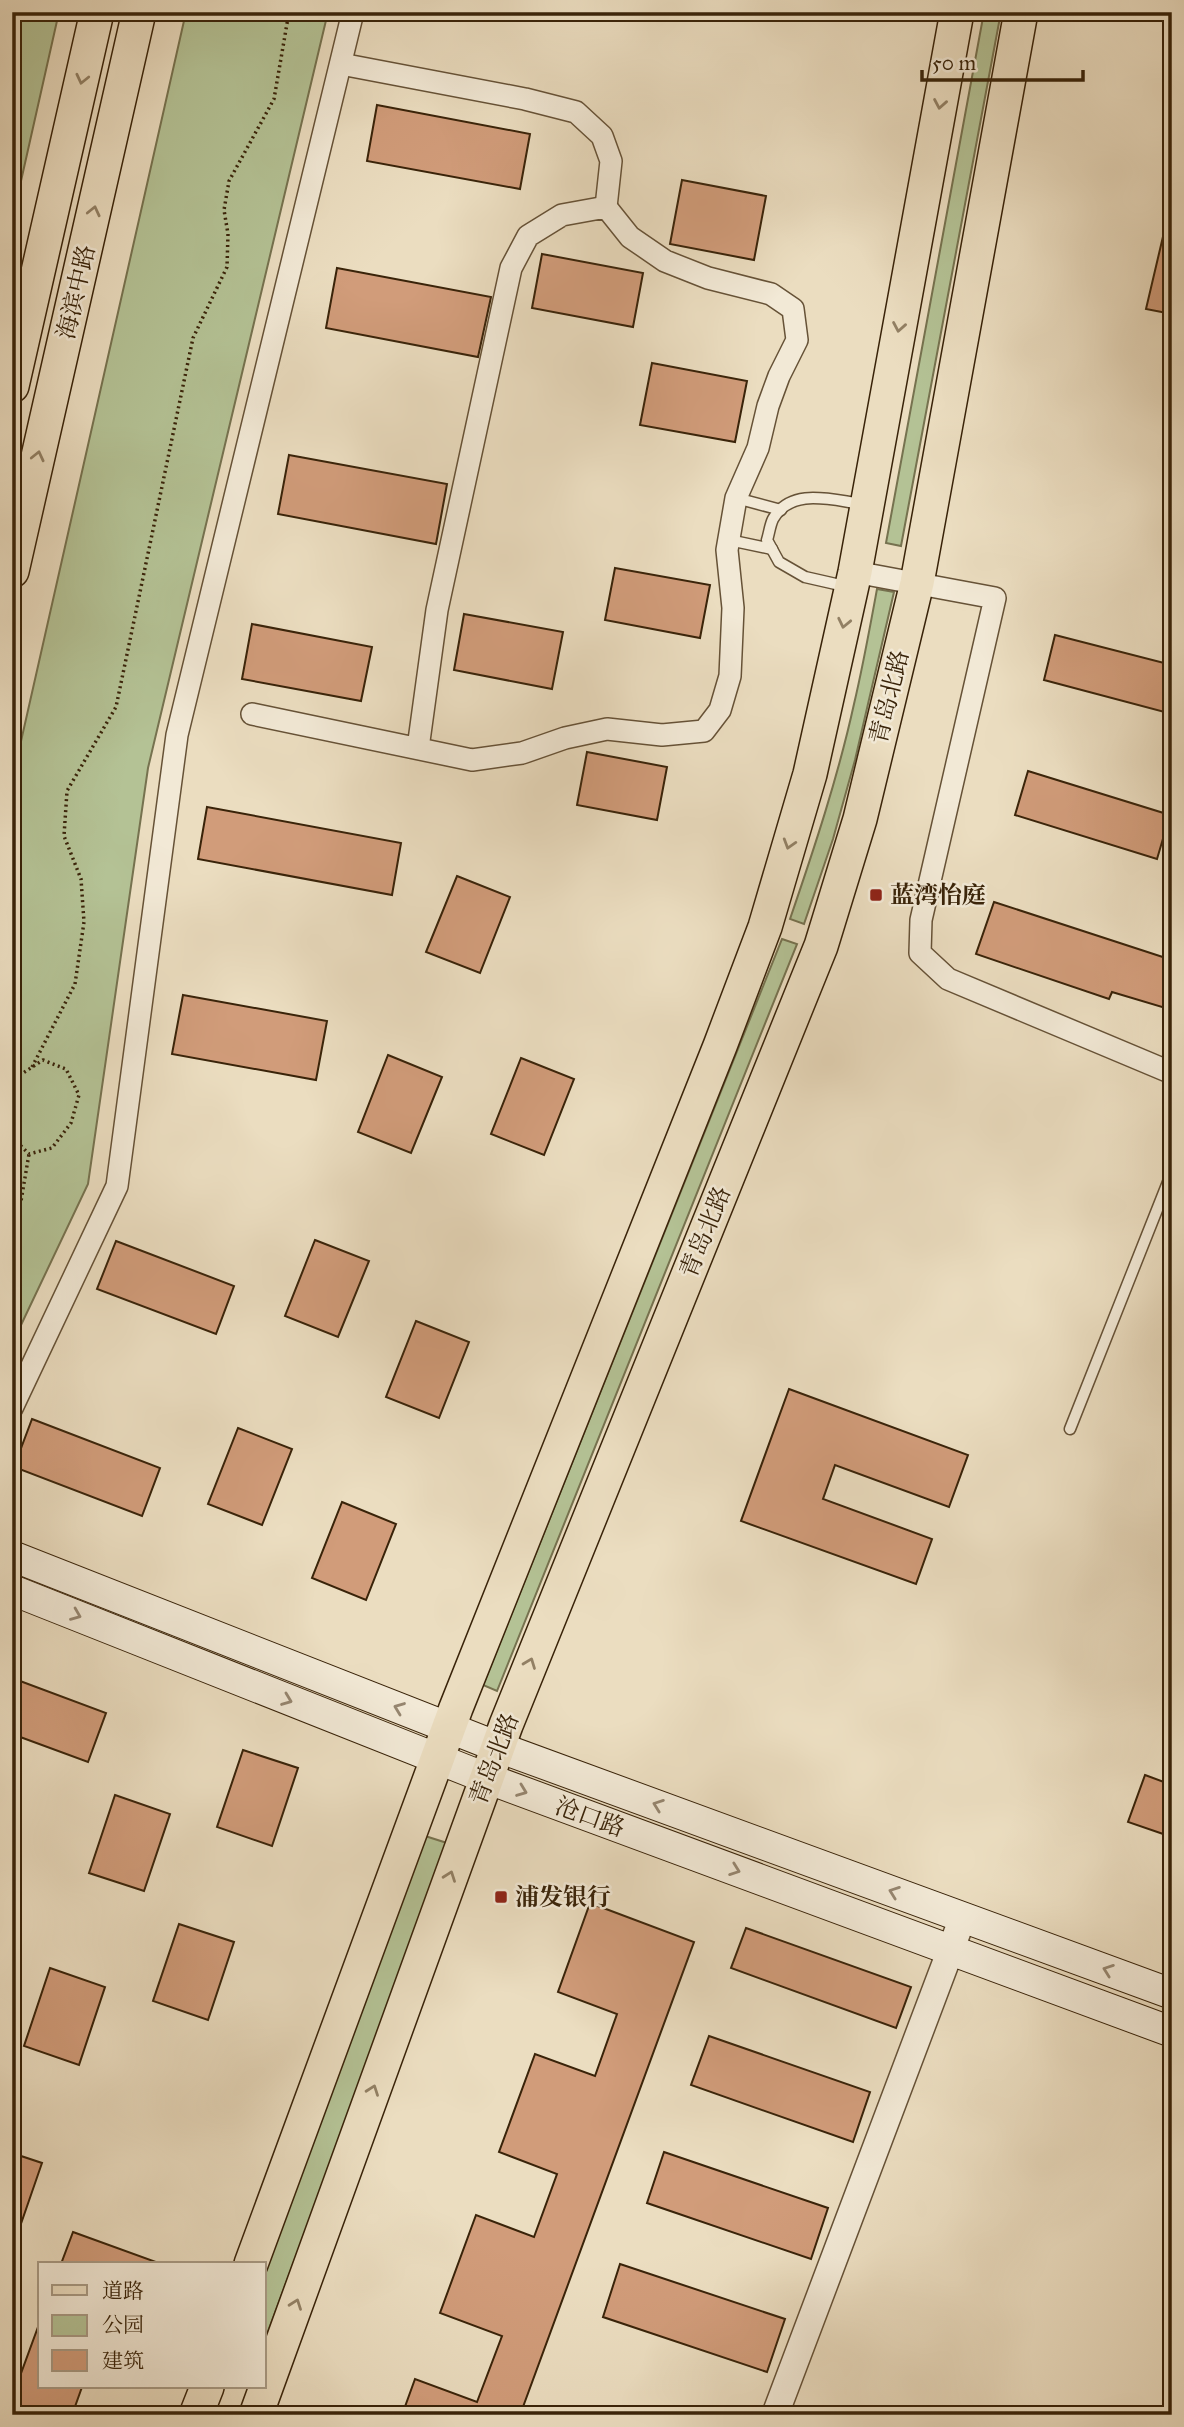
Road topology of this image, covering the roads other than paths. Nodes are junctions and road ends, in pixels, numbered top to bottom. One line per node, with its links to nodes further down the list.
1 (97, 12): 8 (main road, 海滨中路, one-way to 8)
2 (139, 12): 14 (main road, 海滨中路, one-way to 2)
3 (353, 12): 6 (street)
4 (957, 12): 10 (main road, one-way to 10)
5 (1021, 12): 16 (main road, 青岛北路)
6 (341, 64): 7 (street); 21 (street)
7 (606, 207): 9 (street); 18 (street)
8 (12, 386)
9 (736, 498): 11 (lane); 12 (street)
10 (867, 505): 11 (lane); 15 (main road)
11 (781, 510): 13 (lane)
12 (729, 540): 13 (lane); 18 (street)
13 (772, 549): 15 (lane)
14 (12, 571)
15 (853, 580): 16 (street); 25 (main road, one-way to 25)
16 (916, 583): 19 (street); 26 (main road, 青岛北路, one-way to 16)
17 (252, 714): 18 (street)
18 (418, 748)
19 (1172, 1073)
20 (1172, 1172): 22 (lane)
21 (12, 1408)
22 (1070, 1429)
23 (12, 1556): 25 (main road, 沧口路, one-way to 23)
24 (12, 1590): 27 (main road, 沧口路, one-way to 27)
25 (449, 1727): 26 (main road, 沧口路); 27 (main road)
26 (498, 1746): 28 (main road, 青岛北路); 29 (main road, 沧口路, one-way to 26)
27 (437, 1758): 28 (main road, 沧口路); 33 (main road)
28 (486, 1778): 30 (main road, 沧口路, one-way to 30); 34 (main road, 青岛北路, one-way to 28)
29 (963, 1917): 30 (street); 31 (main road, 沧口路, one-way to 29)
30 (951, 1950): 32 (main road, 沧口路); 39 (street)
31 (1172, 1994)
32 (1172, 2032)
33 (252, 2262)
34 (266, 2387)
35 (206, 2388): 37 (main road)
36 (266, 2388): 38 (main road, 青岛北路, one-way to 36)
37 (196, 2415)
38 (256, 2415)
39 (775, 2415)

